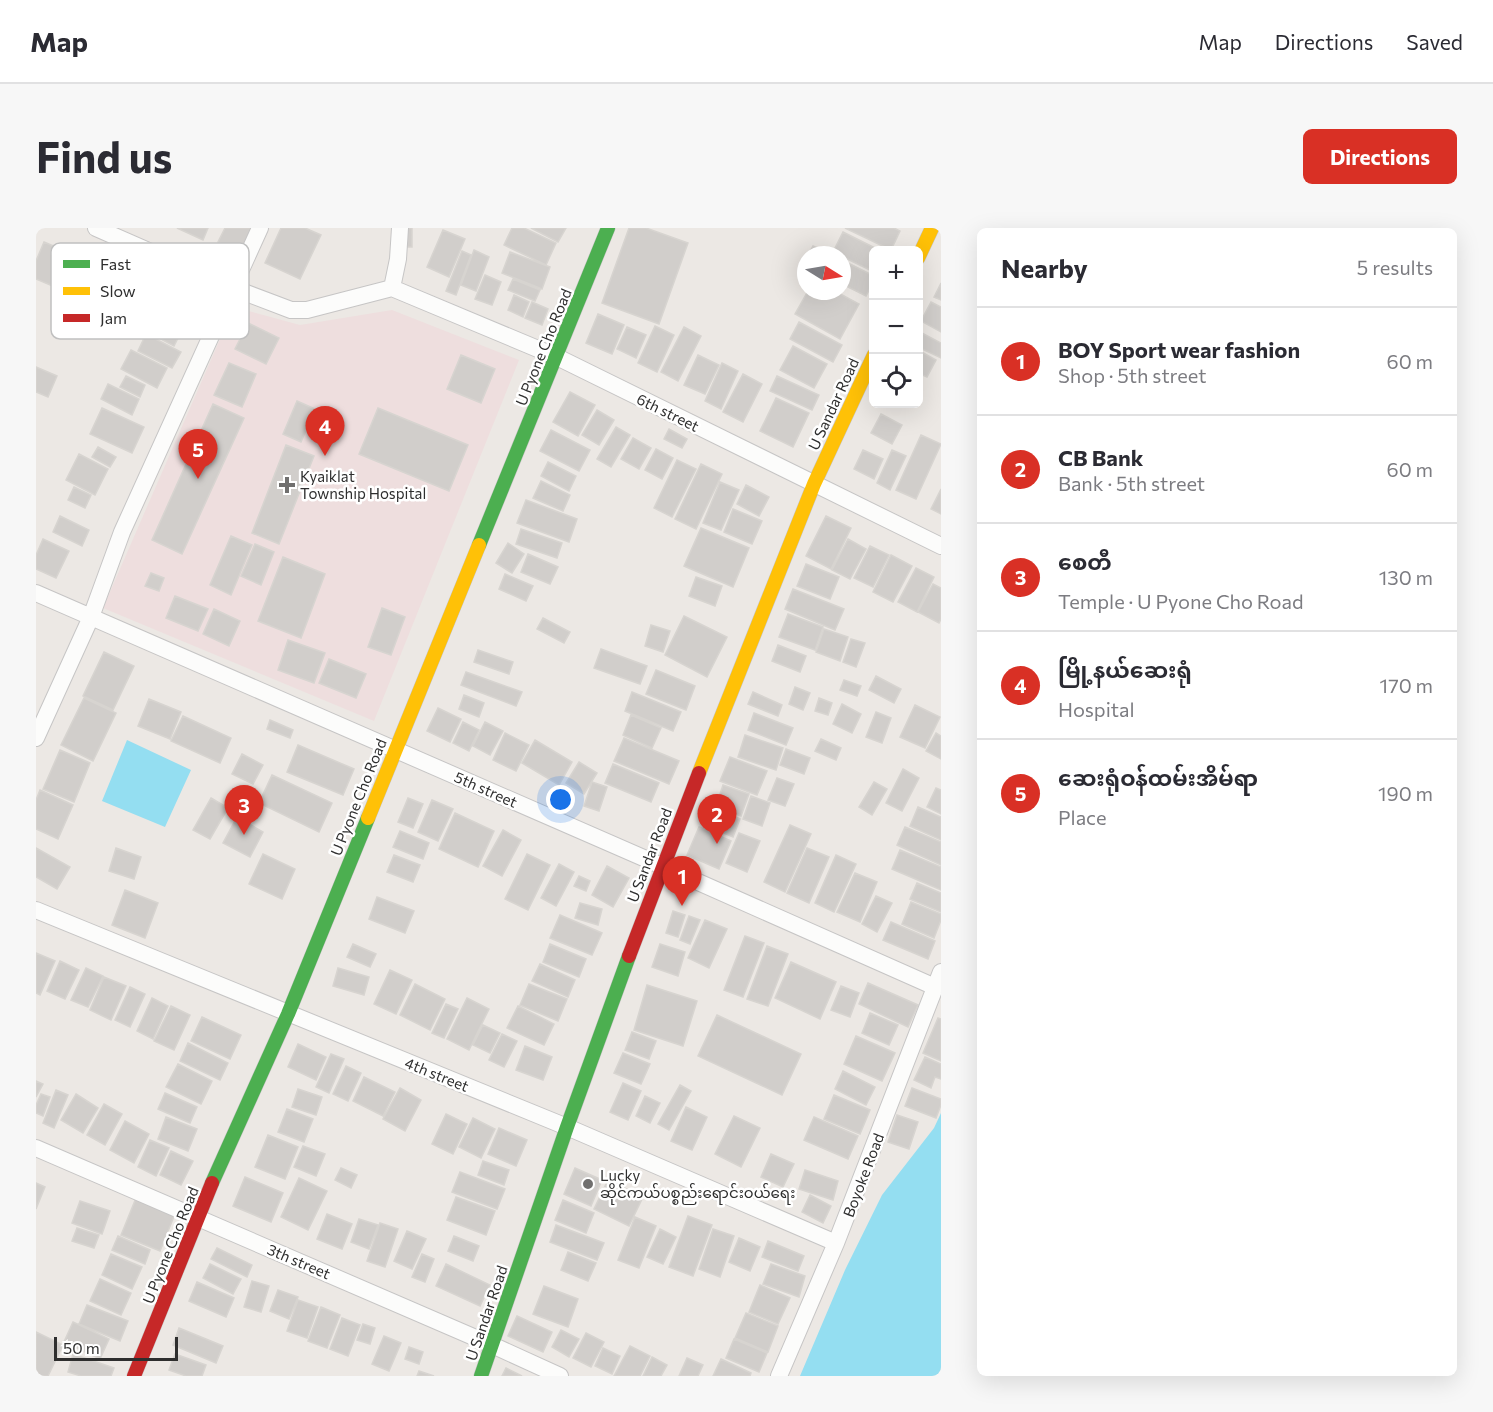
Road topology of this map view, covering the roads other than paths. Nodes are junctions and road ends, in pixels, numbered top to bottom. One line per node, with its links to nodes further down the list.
1 (96, 228): 6 (street)
2 (260, 228): 8 (street)
3 (400, 228): 9 (street)
4 (608, 228): 12 (street, U Pyone Cho Road)
5 (932, 228): 7 (street)
6 (130, 243)
7 (923, 247)
8 (249, 252)
9 (392, 288): 10 (street); 12 (street, 6th street)
10 (249, 294)
11 (210, 339): 17 (street)
12 (557, 357): 14 (street, 6th street); 19 (street, U Pyone Cho Road)
13 (869, 364): 14 (street, U Sandar Road)
14 (814, 484): 15 (street, 6th street); 20 (street, U Sandar Road)
15 (941, 546)
16 (36, 593): 17 (street, 5th street)
17 (91, 617): 18 (street); 19 (street, 5th street)
18 (36, 738)
19 (394, 749): 20 (street, 5th street); 23 (street, U Pyone Cho Road)
20 (662, 866): 22 (street, 5th street); 24 (street, U Sandar Road)
21 (36, 910): 23 (street, 4th street)
22 (938, 980): 27 (street, Boyoke Road)
23 (288, 1014): 24 (street, 4th street); 26 (street, U Pyone Cho Road)
24 (567, 1127): 27 (street, 4th street); 28 (street, U Sandar Road)
25 (36, 1148): 26 (street, 3th street)
26 (197, 1218): 28 (street, 3th street); 29 (street, U Pyone Cho Road)
27 (836, 1243): 32 (street, Boyoke Road)
28 (492, 1345): 30 (street, U Sandar Road); 31 (street, 3th street)
29 (134, 1376)
30 (481, 1376)
31 (560, 1376)
32 (779, 1376)

